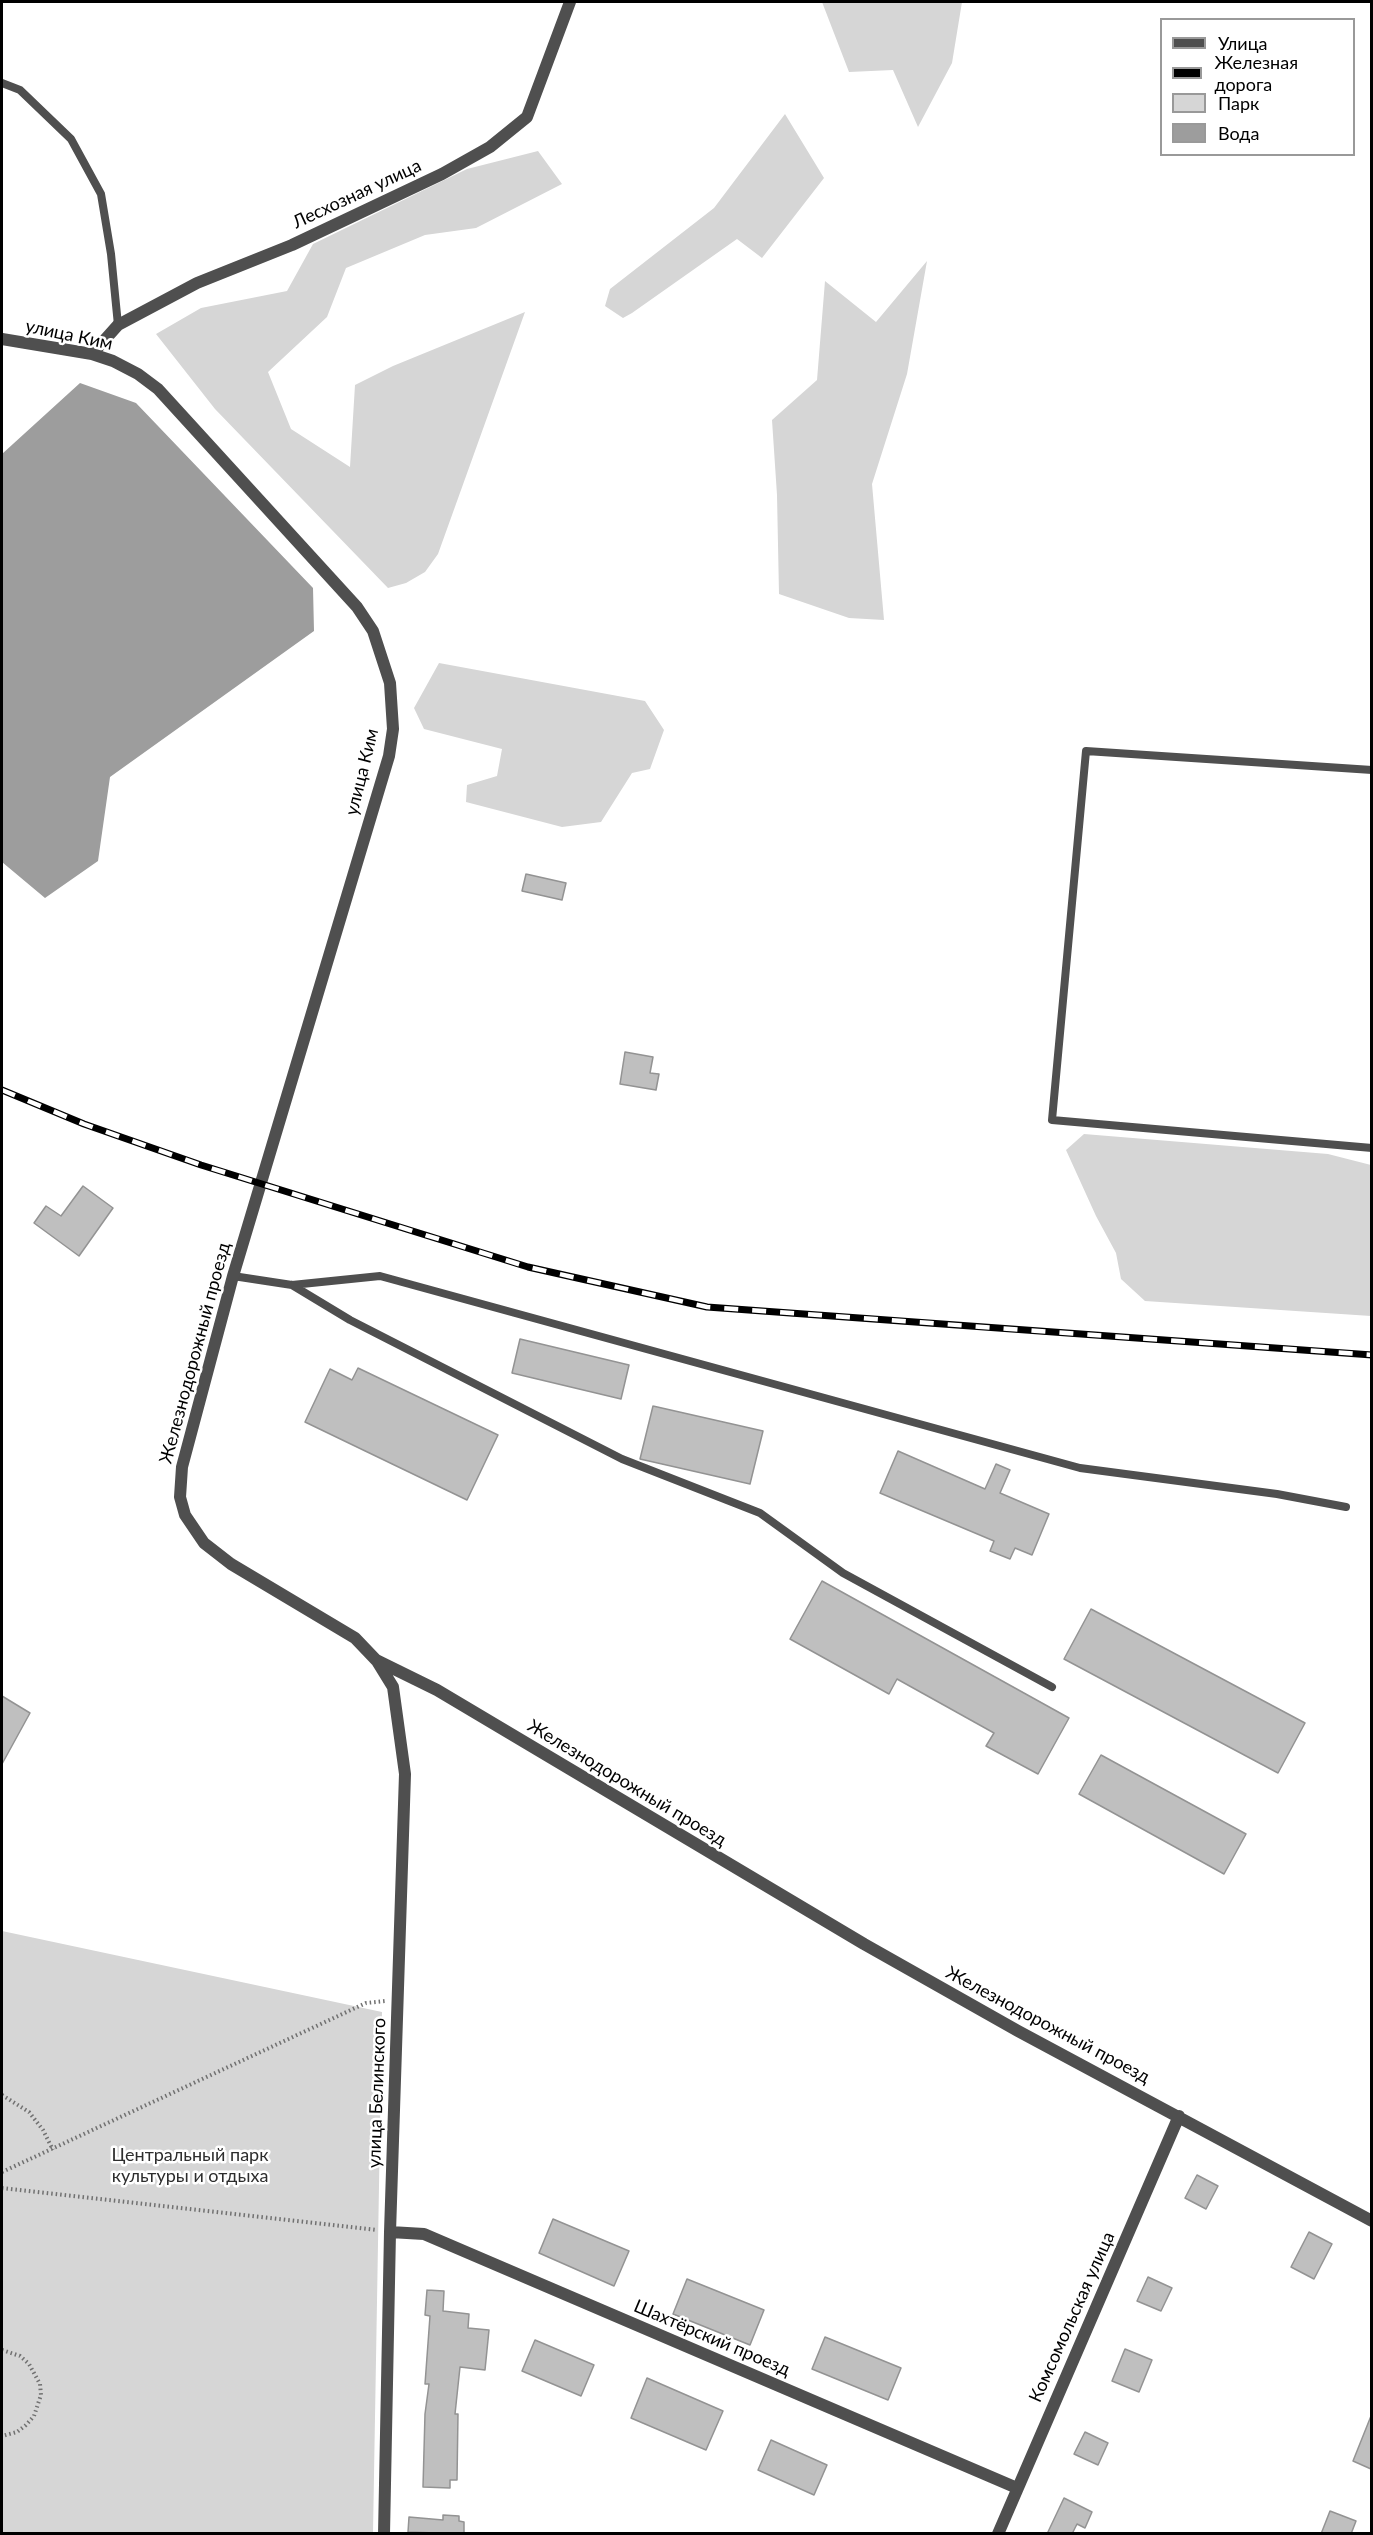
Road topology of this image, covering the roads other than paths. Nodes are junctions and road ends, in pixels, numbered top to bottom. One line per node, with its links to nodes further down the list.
1 (570, 2): 3 (street, Лесхозная улица)
2 (2, 83): 3 (lane)
3 (118, 325): 5 (street, Лесхозная улица)
4 (2, 339): 5 (street, улица Ким)
5 (92, 354): 8 (street, улица Ким)
6 (1371, 770): 7 (lane)
7 (1371, 1148)
8 (260, 1185): 9 (street, Железнодорожный проезд)
9 (232, 1276): 10 (lane); 12 (street, Железнодорожный проезд)
10 (292, 1285): 11 (lane); 13 (lane)
11 (1346, 1506)
12 (376, 1660): 14 (street, Железнодорожный проезд); 16 (street, улица Белинского)
13 (1052, 1687)
14 (1179, 2116): 15 (street, Железнодорожный проезд); 17 (street, Комсомольская улица)
15 (1371, 2221)
16 (390, 2232): 17 (street, Шахтёрский проезд); 18 (street, улица Белинского)
17 (1017, 2488): 19 (street, Комсомольская улица)
18 (384, 2534)
19 (998, 2534)

